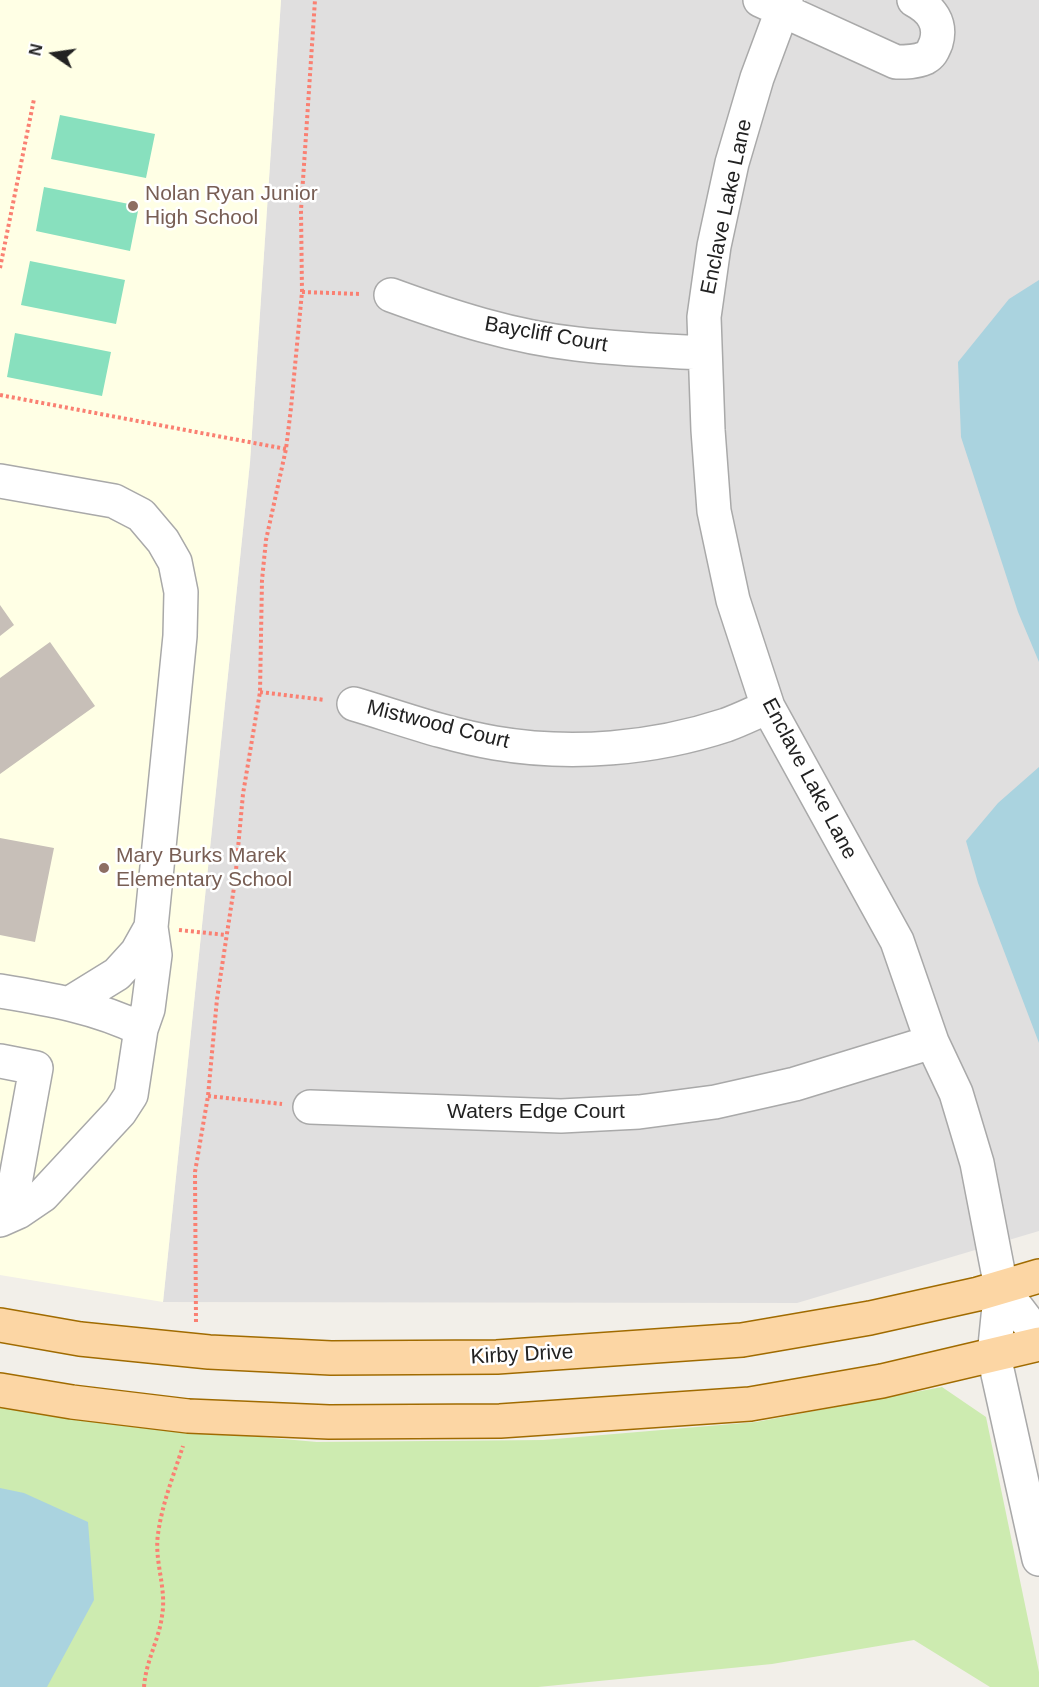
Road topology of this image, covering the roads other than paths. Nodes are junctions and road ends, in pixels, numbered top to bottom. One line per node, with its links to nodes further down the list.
1 (914, 0): 2 (street, Enclave Lake Lane)
2 (776, 4): 4 (street, Enclave Lake Lane)
3 (391, 295): 4 (street, Baycliff Court)
4 (705, 354): 7 (street, Enclave Lake Lane)
5 (0, 481): 8 (street)
6 (354, 704): 7 (street, Mistwood Court)
7 (768, 707): 12 (street, Enclave Lake Lane)
8 (151, 927): 10 (street); 11 (street)
9 (0, 991): 10 (street)
10 (70, 1003): 11 (street)
11 (141, 1029): 16 (street)
12 (932, 1042): 14 (street, Waters Edge Court); 18 (street, Enclave Lake Lane)
13 (0, 1061): 15 (street)
14 (310, 1107)
15 (11, 1140): 16 (street)
16 (5, 1218)
17 (1039, 1276): 18 (main road, Kirby Drive)
18 (1001, 1287): 19 (main road, Kirby Drive); 20 (street); 22 (street)
19 (0, 1325)
20 (1039, 1337)
21 (1039, 1344): 22 (main road)
22 (994, 1356): 23 (main road); 24 (street)
23 (0, 1390)
24 (1039, 1559)

